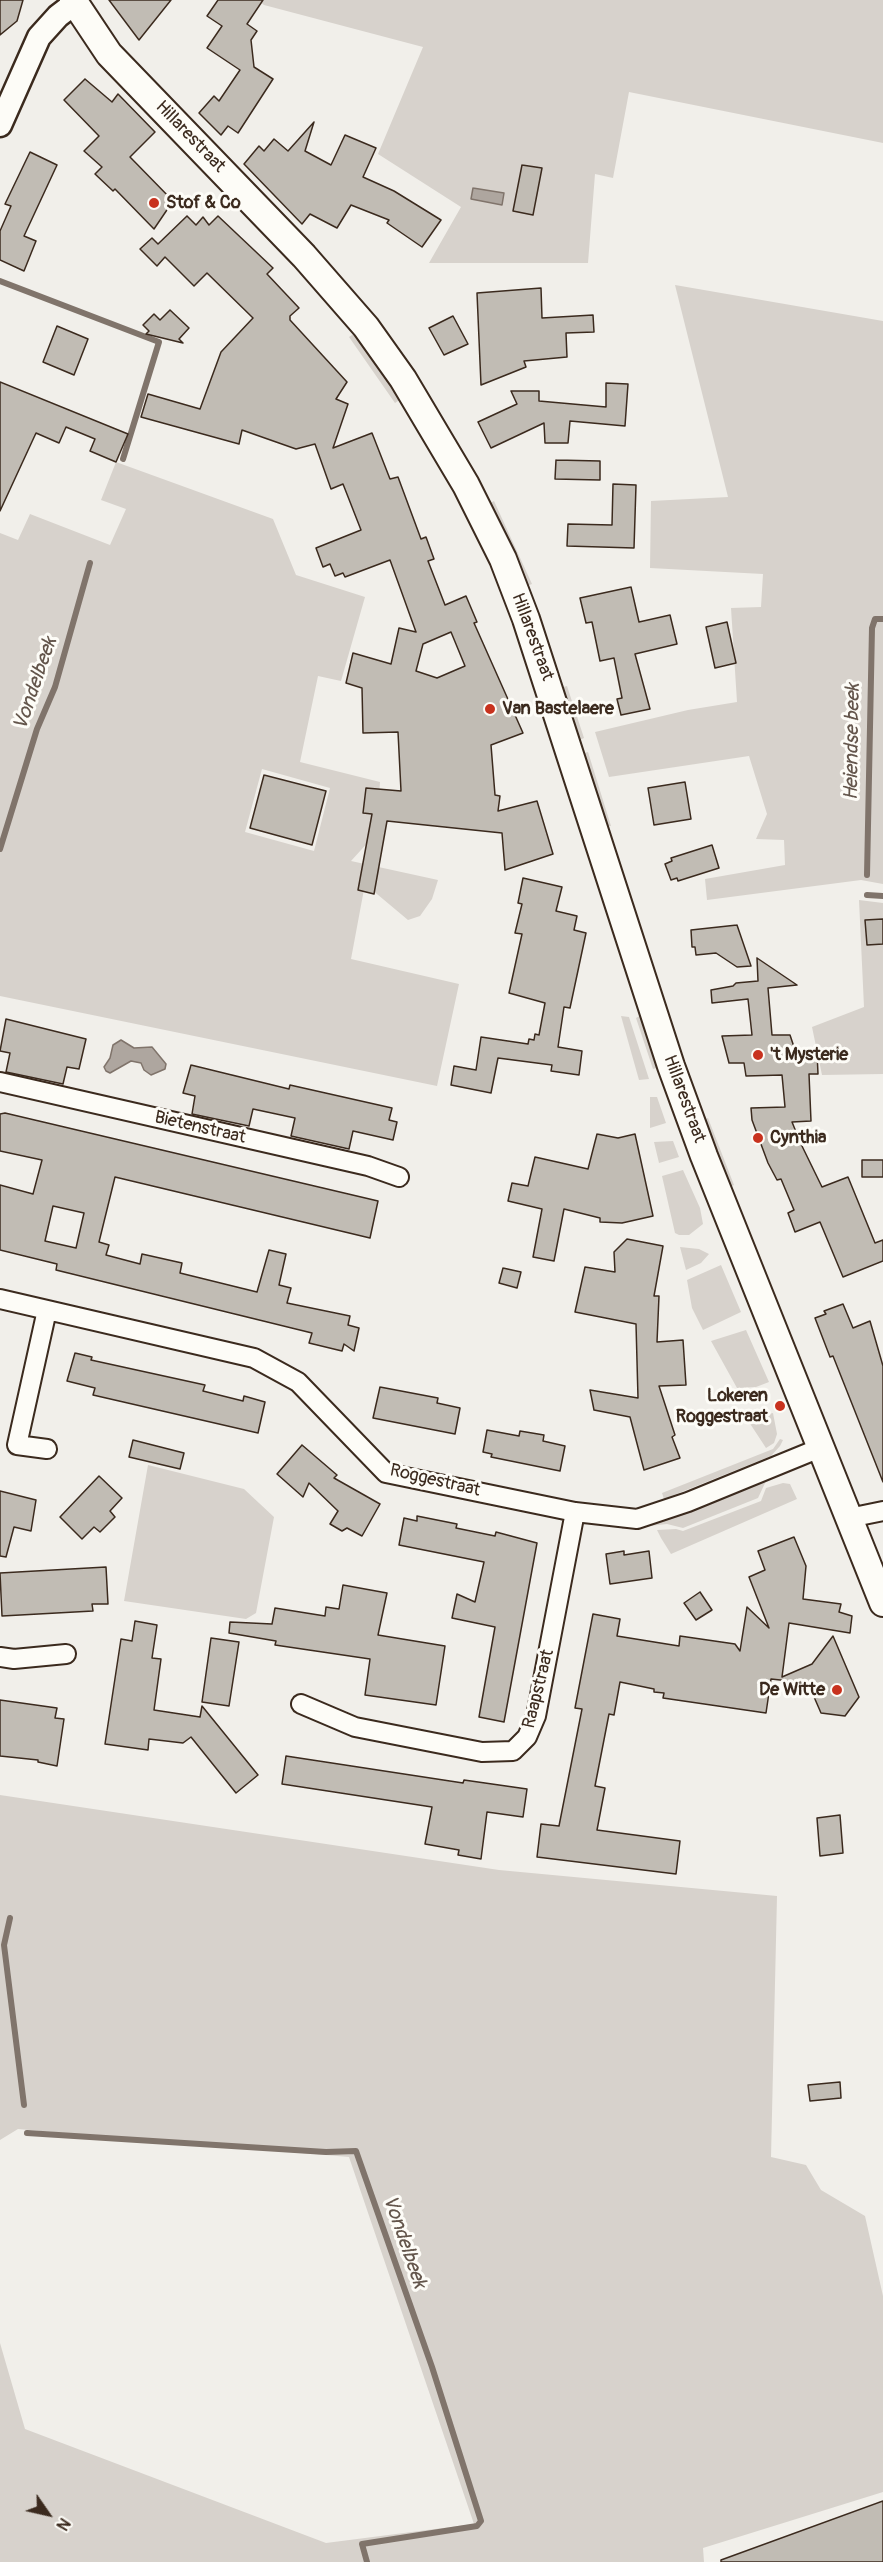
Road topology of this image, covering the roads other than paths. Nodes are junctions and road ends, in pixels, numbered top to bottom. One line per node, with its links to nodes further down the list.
1 (74, 2): 2 (street); 7 (main road, Hillarestraat)
2 (0, 125)
3 (0, 1082): 4 (street, Bietenstraat)
4 (399, 1177)
5 (0, 1299): 6 (street, Roggestraat)
6 (47, 1310): 8 (street); 10 (street, Roggestraat)
7 (820, 1448): 10 (street, Roggestraat); 11 (main road, Hillarestraat)
8 (47, 1449)
9 (883, 1511): 11 (street)
10 (575, 1512): 15 (street, Raapstraat)
11 (849, 1518): 12 (main road, Hillarestraat)
12 (883, 1603)
13 (66, 1654): 14 (street)
14 (0, 1657)
15 (301, 1704)

